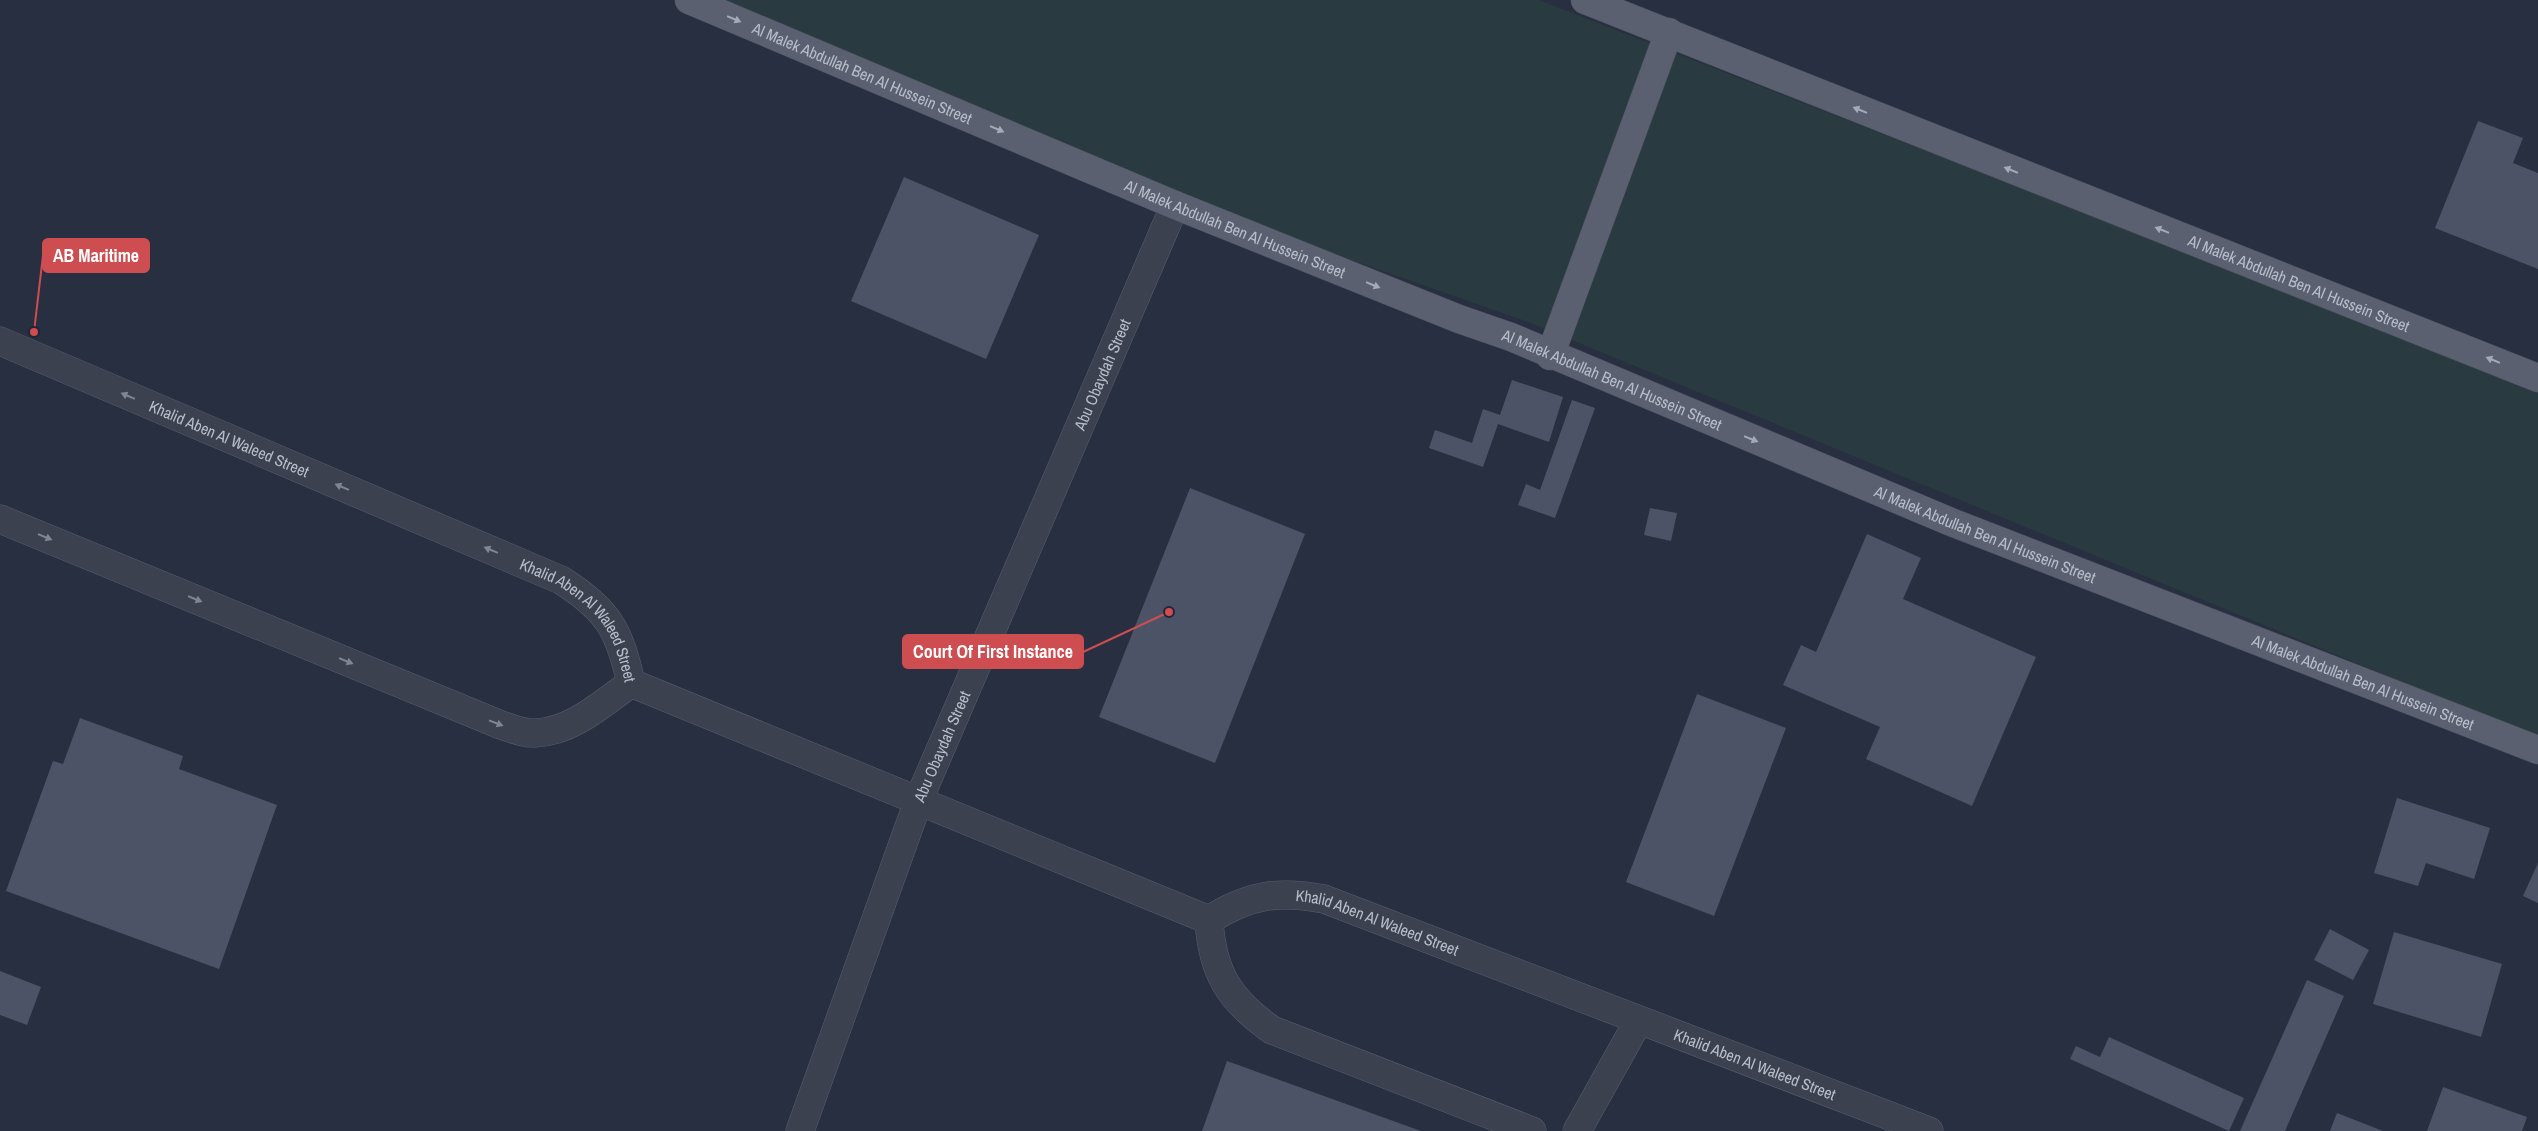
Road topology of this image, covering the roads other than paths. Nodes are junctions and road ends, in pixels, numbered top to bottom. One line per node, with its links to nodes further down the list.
1 (689, 0): 4 (main road, Al Malek Abdullah Ben Al Hussein Street, one-way to 4)
2 (1585, 0): 3 (main road, Al Malek Abdullah Ben Al Hussein Street)
3 (1669, 32): 6 (main road); 7 (main road, Al Malek Abdullah Ben Al Hussein Street, one-way to 3)
4 (1175, 205): 6 (main road, Al Malek Abdullah Ben Al Hussein Street, one-way to 6); 11 (street, Abu Obaydah Street)
5 (0, 341): 9 (street, Khalid Aben Al Waleed Street, one-way to 5)
6 (1550, 356): 10 (main road, Al Malek Abdullah Ben Al Hussein Street, one-way to 10)
7 (2538, 378)
8 (0, 519): 9 (street, Khalid Aben Al Waleed Street, one-way to 9)
9 (630, 683): 11 (street)
10 (2538, 750)
11 (919, 799): 12 (street); 14 (street, Abu Obaydah Street)
12 (1209, 920): 13 (street, Khalid Aben Al Waleed Street); 15 (street)
13 (1639, 1020): 16 (street); 17 (street, Khalid Aben Al Waleed Street)
14 (800, 1131)
15 (1532, 1131)
16 (1577, 1131)
17 (1928, 1131)

